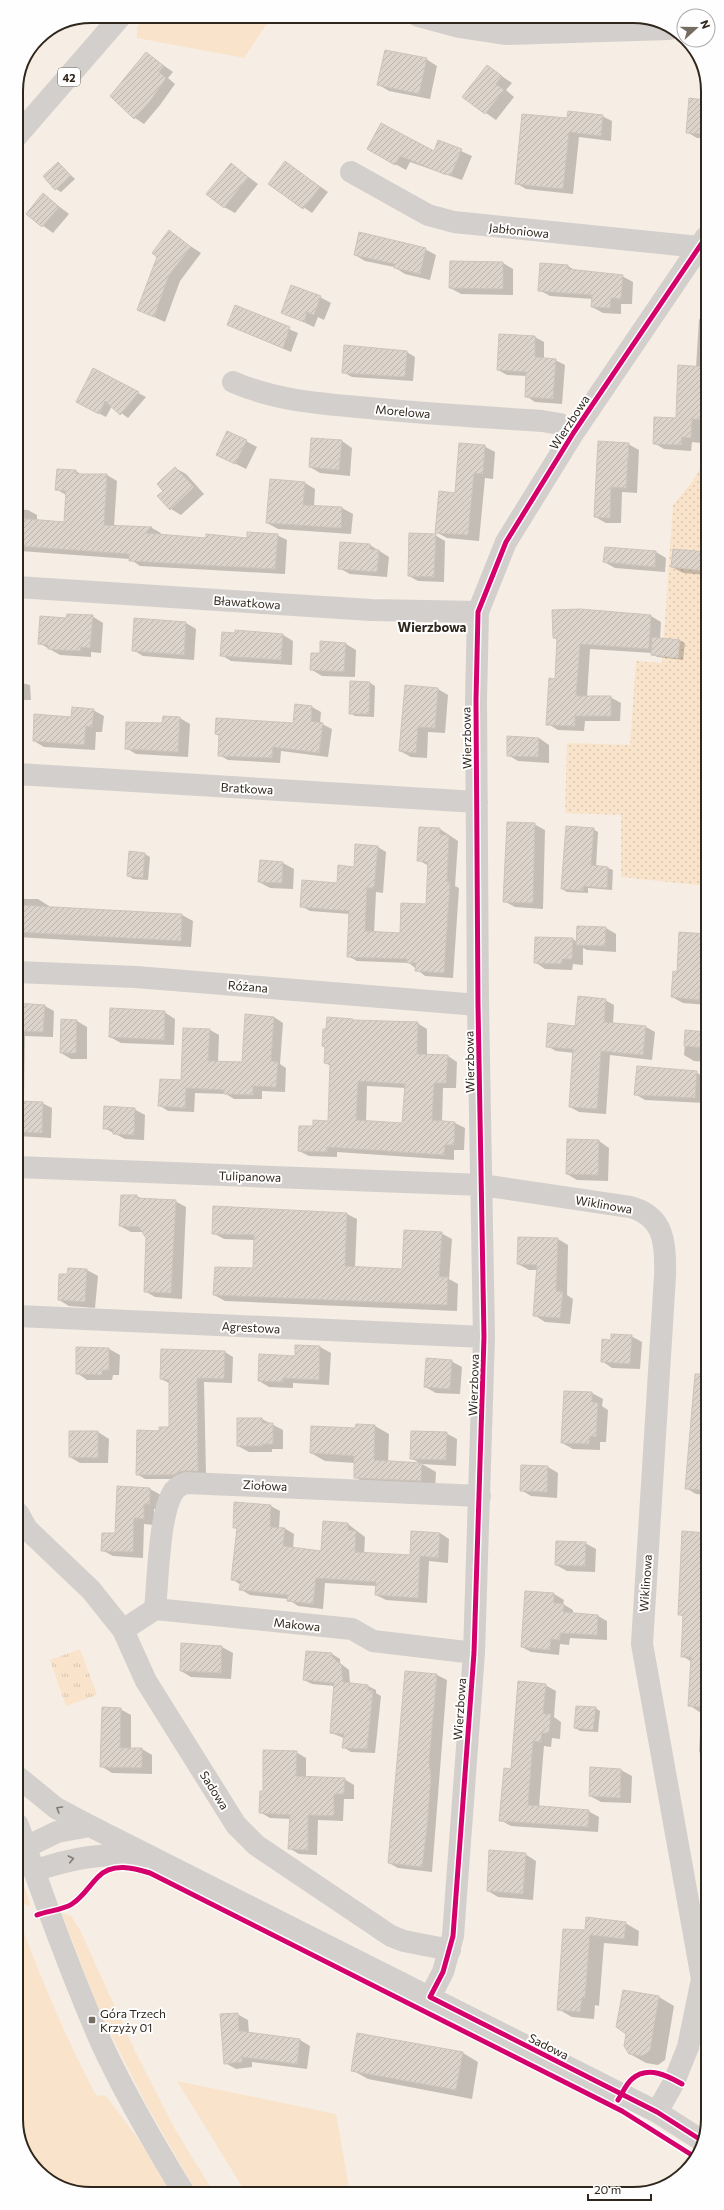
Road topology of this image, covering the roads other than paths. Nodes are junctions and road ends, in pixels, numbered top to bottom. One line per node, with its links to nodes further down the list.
1 (115, 23): 4 (street, 42)
2 (444, 23): 3 (street)
3 (661, 29)
4 (23, 129)
5 (350, 172): 6 (street, Jabłoniowa)
6 (701, 242)
7 (701, 243): 9 (street, Wierzbowa)
8 (232, 382): 9 (street, Morelowa)
9 (574, 432): 11 (street, Wierzbowa)
10 (23, 587): 11 (street, Bławatkowa)
11 (478, 612): 13 (street, Wierzbowa)
12 (23, 774): 13 (street, Bratkowa)
13 (477, 802): 15 (street, Wierzbowa)
14 (23, 972): 15 (street, Różana)
15 (478, 1005): 17 (street, Wierzbowa)
16 (23, 1167): 17 (street, Tulipanowa)
17 (482, 1185): 19 (street, Wierzbowa); 32 (street, Wiklinowa)
18 (23, 1316): 19 (street, Agrestowa)
19 (484, 1337): 20 (street, Wierzbowa)
20 (480, 1496): 22 (street, Ziołowa); 24 (street, Wierzbowa)
21 (23, 1521): 23 (street, Sadowa)
22 (155, 1609): 23 (street); 24 (street, Makowa)
23 (123, 1630): 31 (street, Sadowa)
24 (474, 1653): 31 (street, Wierzbowa)
25 (23, 1781): 26 (street, Sadowa, one-way to 25)
26 (90, 1826): 28 (street); 29 (street, Sadowa)
27 (23, 1839): 28 (street)
28 (26, 1847): 30 (street)
29 (156, 1859): 30 (street, Sadowa, one-way to 29); 34 (street, Sadowa)
30 (34, 1871): 37 (street)
31 (450, 1950): 34 (street)
32 (701, 1974)
33 (701, 1985): 35 (street, Wiklinowa)
34 (430, 1997): 35 (street, Sadowa)
35 (657, 2112): 36 (street, Sadowa)
36 (698, 2138)
37 (180, 2187)

